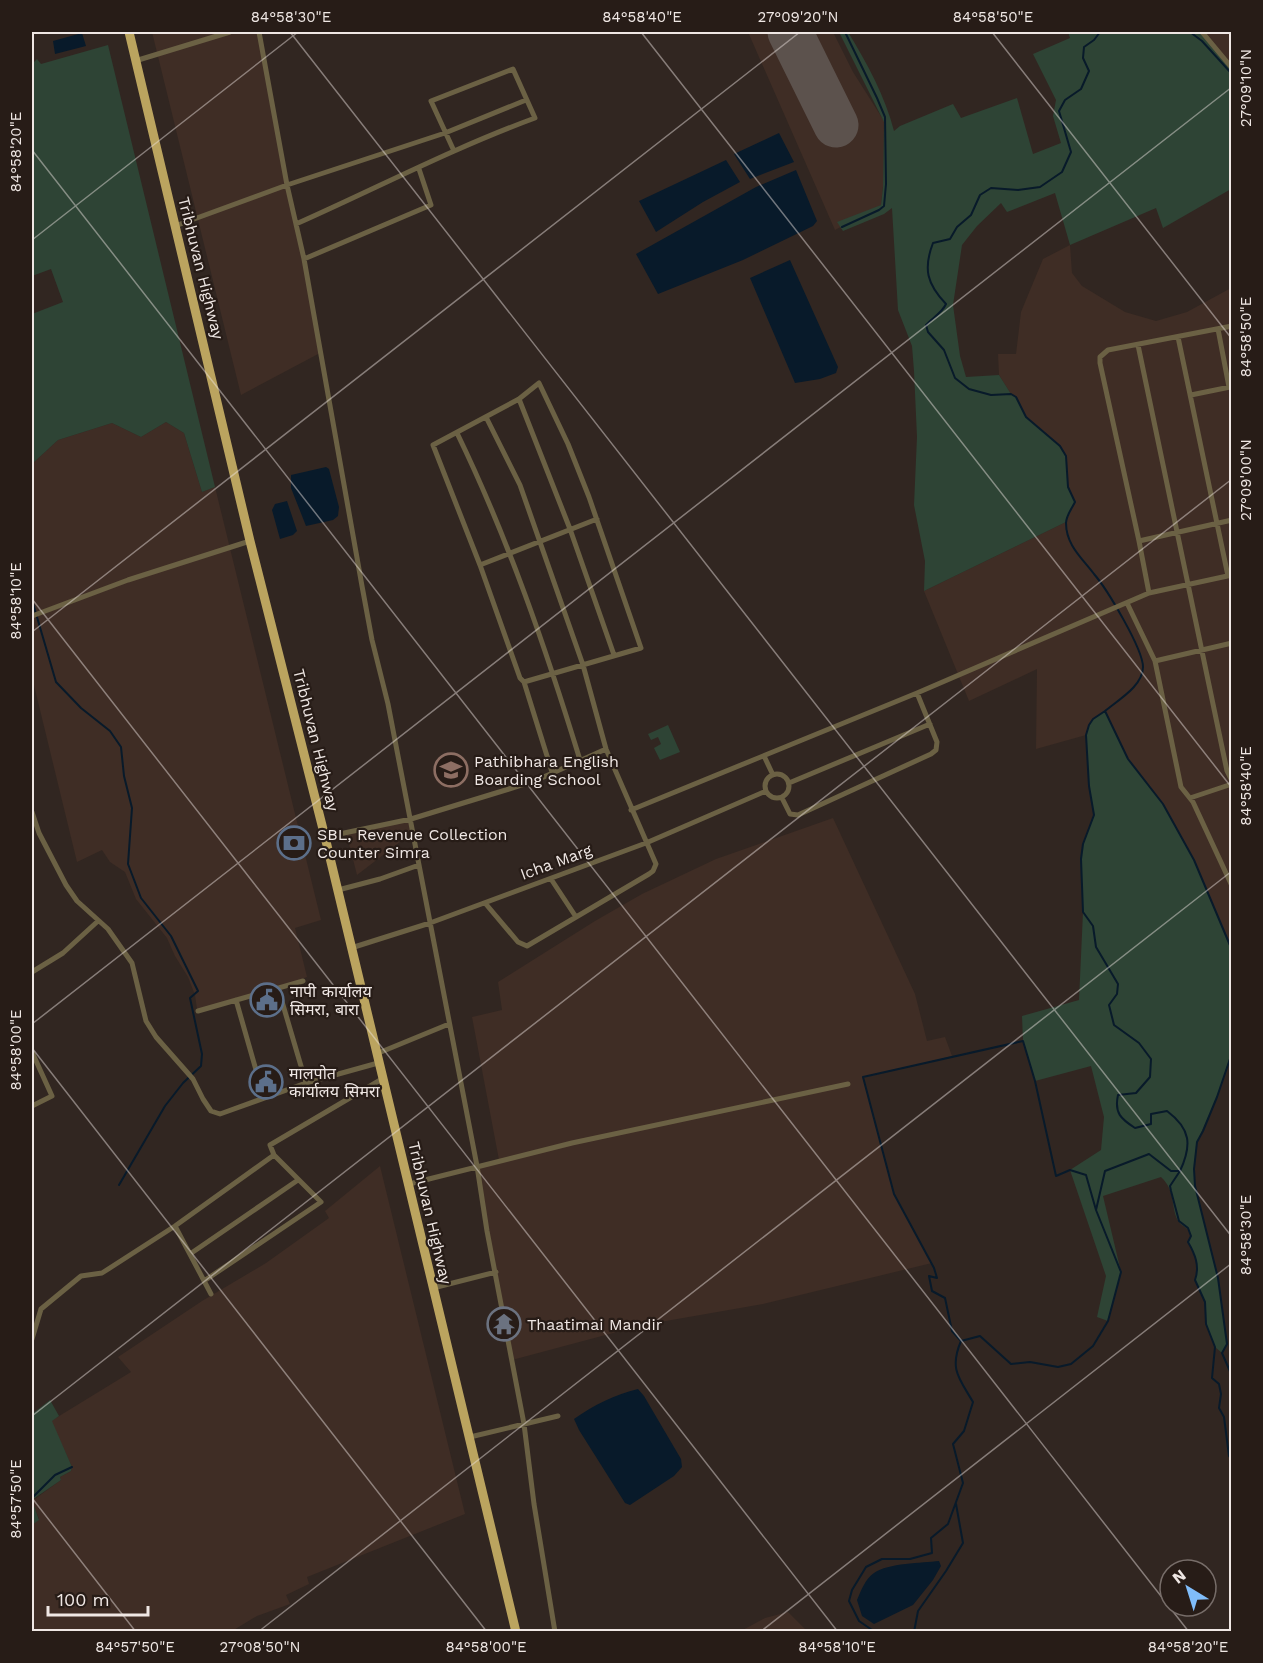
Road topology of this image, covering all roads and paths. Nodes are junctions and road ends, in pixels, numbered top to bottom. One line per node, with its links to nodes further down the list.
1 (129, 32): 5 (highway, Tribhuvan Highway)
2 (230, 32): 5 (street)
3 (259, 32): 11 (street)
4 (1202, 32): 6 (street)
5 (135, 61): 13 (highway, Tribhuvan Highway)
6 (1232, 68)
7 (526, 100): 8 (street); 8 (street); 9 (street)
8 (445, 133): 9 (street); 11 (street)
9 (454, 151): 10 (street)
10 (419, 169): 12 (street); 14 (street)
11 (287, 185): 12 (street); 13 (street)
12 (296, 224): 14 (street)
13 (175, 226): 29 (highway, Tribhuvan Highway)
14 (304, 259): 60 (street)
15 (1232, 326): 16 (street)
16 (1218, 329): 17 (street); 19 (street)
17 (1178, 337): 18 (street); 20 (street)
18 (1138, 345): 28 (street); 31 (street)
19 (1230, 387): 20 (street)
20 (1191, 395): 26 (street)
21 (519, 399): 22 (street); 24 (street); 27 (street)
22 (486, 417): 23 (street); 30 (street)
23 (457, 433): 32 (street); 33 (street)
24 (597, 519): 27 (street); 41 (street)
25 (1232, 520): 26 (street)
26 (1216, 523): 28 (street); 34 (street)
27 (570, 529): 30 (street); 41 (street)
28 (1178, 531): 31 (street); 35 (street)
29 (250, 541): 38 (street); 61 (highway, Tribhuvan Highway)
30 (539, 541): 32 (street); 43 (street)
31 (1139, 541): 36 (street)
32 (509, 553): 33 (street); 44 (street)
33 (480, 565): 45 (street)
34 (1230, 575): 35 (street)
35 (1188, 584): 36 (street); 40 (street)
36 (1149, 593): 37 (street)
37 (1127, 603): 42 (street); 46 (street)
38 (34, 615)
39 (1232, 644): 40 (street)
40 (1203, 651): 42 (street); 54 (street)
41 (614, 655): 43 (street)
42 (1155, 661): 57 (street)
43 (583, 665): 44 (street); 48 (street)
44 (553, 673): 45 (street); 50 (street)
45 (524, 682): 51 (street)
46 (917, 693): 47 (street); 49 (street)
47 (930, 724): 53 (street); 56 (street)
48 (606, 749): 50 (street); 58 (street)
49 (764, 756): 52 (street); 58 (street)
50 (580, 760): 51 (street)
51 (552, 772): 60 (street)
52 (773, 775): 53 (street); 55 (street)
53 (789, 783): 56 (street)
54 (1232, 783): 57 (street)
55 (766, 791): 56 (street); 62 (street, Icha Marg)
56 (782, 798)
57 (1190, 798): 65 (street)
58 (631, 810): 62 (street)
59 (32, 812): 69 (street)
60 (411, 819): 61 (street); 63 (street)
61 (325, 837): 66 (highway, Tribhuvan Highway)
62 (646, 843): 64 (street, Icha Marg); 68 (street)
63 (419, 865): 66 (street); 70 (street)
64 (550, 879): 67 (street, Icha Marg); 68 (street)
65 (1232, 886)
66 (337, 891): 71 (highway, Tribhuvan Highway)
67 (485, 903): 68 (street); 70 (street, Icha Marg)
68 (576, 917)
69 (98, 921): 72 (street); 84 (street)
70 (430, 923): 71 (street, Icha Marg); 77 (street)
71 (351, 948): 79 (highway, Tribhuvan Highway)
72 (32, 972)
73 (303, 981): 74 (street)
74 (278, 988): 75 (street); 82 (street)
75 (236, 1000): 76 (street); 84 (street)
76 (198, 1011)
77 (449, 1024): 79 (street); 87 (street)
78 (32, 1052): 80 (street)
79 (377, 1059): 81 (highway, Tribhuvan Highway); 82 (street)
80 (34, 1064): 85 (street)
81 (382, 1079): 86 (street); 89 (highway, Tribhuvan Highway)
82 (306, 1083): 84 (street)
83 (848, 1084): 87 (street)
84 (264, 1098)
85 (32, 1106)
86 (274, 1155): 88 (street); 90 (street)
87 (477, 1166): 89 (street); 92 (street)
88 (298, 1180): 91 (street); 93 (street)
89 (409, 1184): 94 (highway, Tribhuvan Highway)
90 (176, 1226): 91 (street); 96 (street)
91 (190, 1254): 93 (street)
92 (496, 1272): 94 (street); 98 (street)
93 (204, 1281): 95 (street)
94 (432, 1288): 99 (highway, Tribhuvan Highway)
95 (211, 1294)
96 (32, 1338)
97 (558, 1416): 98 (street)
98 (524, 1424): 99 (street); 101 (street)
99 (470, 1437): 100 (highway, Tribhuvan Highway)
100 (516, 1632)
101 (555, 1632)

